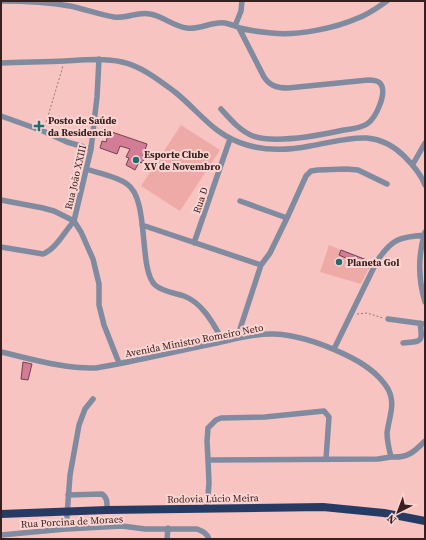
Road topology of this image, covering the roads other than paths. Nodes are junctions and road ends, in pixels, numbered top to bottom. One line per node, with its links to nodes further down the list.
1 (1, 1): 4 (street)
2 (242, 1): 4 (street)
3 (387, 1): 4 (street)
4 (237, 27): 9 (street)
5 (99, 59): 6 (street); 10 (street); 12 (street, Rua João XXIII)
6 (1, 63)
7 (220, 109): 9 (street)
8 (1, 116): 12 (street)
9 (289, 138): 13 (street)
10 (230, 139): 13 (street); 24 (street, Rua D)
11 (425, 143): 14 (street)
12 (91, 149): 15 (street, Rua João XXIII)
13 (286, 149): 14 (street)
14 (412, 164): 17 (street)
15 (87, 169): 21 (street, Rua João XXIII); 22 (street)
16 (387, 184): 20 (street)
17 (425, 185)
18 (1, 200): 21 (street)
19 (240, 201): 20 (street)
20 (287, 218): 26 (street)
21 (74, 221): 25 (street); 35 (street, Rua João XXIII)
22 (142, 225): 24 (street); 31 (street)
23 (425, 234): 27 (street); 33 (street)
24 (194, 243): 26 (street)
25 (1, 247)
26 (261, 265): 30 (street)
27 (425, 299)
28 (388, 319): 29 (street)
29 (423, 324): 32 (street)
30 (237, 338): 31 (street, Avenida Ministro Romeiro Neto); 33 (street, Avenida Ministro Romeiro Neto)
31 (223, 341): 35 (street, Avenida Ministro Romeiro Neto)
32 (403, 343)
33 (334, 349): 38 (street, Avenida Ministro Romeiro Neto)
34 (1, 352): 35 (street, Avenida Ministro Romeiro Neto)
35 (119, 363)
36 (93, 399): 41 (street)
37 (425, 441): 38 (street)
38 (392, 457): 39 (street)
39 (326, 459): 40 (street); 40 (street)
40 (208, 460): 42 (street)
41 (68, 495): 43 (street); 44 (street)
42 (207, 508): 43 (highway, Rodovia Lúcio Meira); 46 (highway, Rodovia Lúcio Meira)
43 (107, 510): 44 (highway, Rodovia Lúcio Meira)
44 (67, 511): 45 (highway, Rodovia Lúcio Meira); 47 (street)
45 (1, 514)
46 (425, 521)
47 (66, 528): 48 (street, Rua Porcina de Moraes); 49 (street, Rua Porcina de Moraes)
48 (168, 528): 50 (street); 51 (street, Rua Porcina de Moraes)
49 (1, 535)
50 (167, 539)
51 (209, 539)

